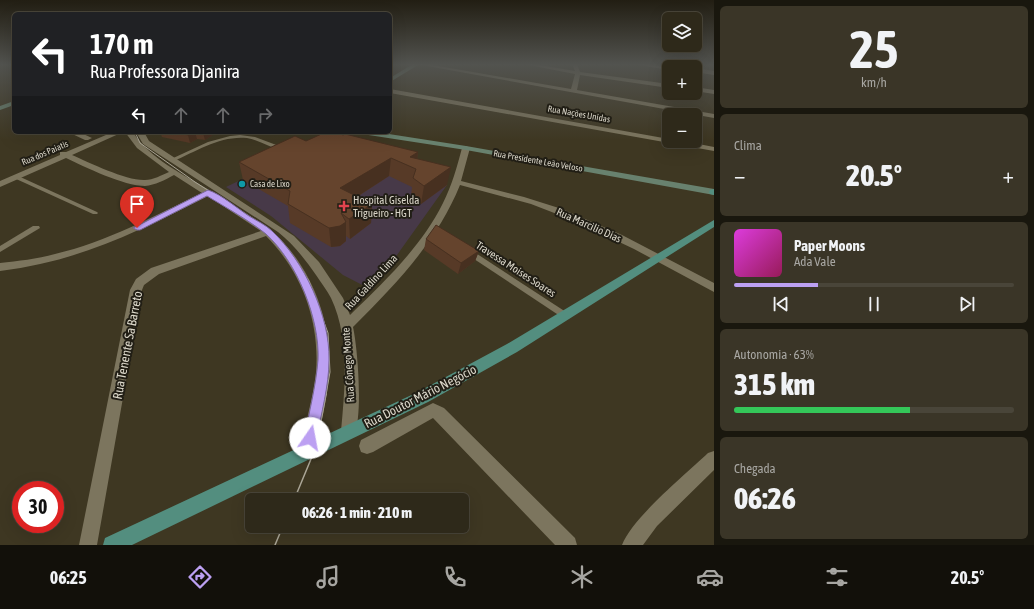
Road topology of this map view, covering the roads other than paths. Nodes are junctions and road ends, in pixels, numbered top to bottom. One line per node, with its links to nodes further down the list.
1 (545, 89): 9 (street)
2 (564, 89): 5 (street)
3 (702, 90): 6 (street)
4 (392, 91): 20 (street, Rua Nações Unidas)
5 (574, 91): 10 (street)
6 (714, 92)
7 (12, 104): 8 (main road)
8 (0, 108)
9 (662, 111)
10 (714, 116)
11 (702, 118): 12 (street)
12 (714, 120)
13 (77, 134): 19 (street)
14 (97, 134): 19 (street, Rua dos Paiatis)
15 (114, 134): 26 (street, Rua dos Paiatis)
16 (130, 134): 28 (street)
17 (141, 134): 27 (street, Rua Cônego Monte)
18 (375, 134): 22 (main road, Rua Presidente Leão Veloso)
19 (88, 138): 25 (street, Rua dos Paiatis)
20 (662, 140)
21 (702, 147): 24 (street, Rua Nações Unidas)
22 (466, 148): 31 (street, Rua Galdino Lima); 34 (main road, Rua Presidente Leão Veloso)
23 (288, 149): 27 (lane)
24 (714, 149)
25 (56, 152): 26 (street); 29 (street, Rua dos Paiatis)
26 (65, 156): 28 (street); 30 (street, Rua dos Paiatis)
27 (172, 160): 45 (street, Rua Cônego Monte)
28 (174, 172): 33 (street)
29 (0, 176)
30 (16, 177): 32 (street, Rua dos Paiatis); 35 (lane)
31 (457, 182): 41 (street, Rua Marcilio Dias); 45 (street, Rua Galdino Lima)
32 (0, 184)
33 (208, 192): 38 (street); 42 (street)
34 (714, 192)
35 (95, 213)
36 (714, 223): 41 (main road, Rua Doutor Mário Negócio)
37 (36, 228): 40 (lane)
38 (268, 232): 48 (street); 50 (street, Rua Tenente Sa Barreto)
39 (458, 245): 44 (lane, Travessa Moises Soares)
40 (0, 249)
41 (658, 258): 43 (street, Rua Marcilio Dias); 44 (main road, Rua Doutor Mário Negócio)
42 (0, 267)
43 (714, 288)
44 (566, 316): 46 (main road, Rua Doutor Mário Negócio)
45 (346, 326): 46 (street, Rua Cônego Monte)
46 (349, 431): 48 (main road, Rua Doutor Mário Negócio)
47 (367, 446): 52 (street)
48 (307, 452): 51 (main road, Rua Doutor Mário Negócio)
49 (714, 459): 53 (street)
50 (88, 545)
51 (112, 545)
52 (568, 545)
53 (631, 545)

